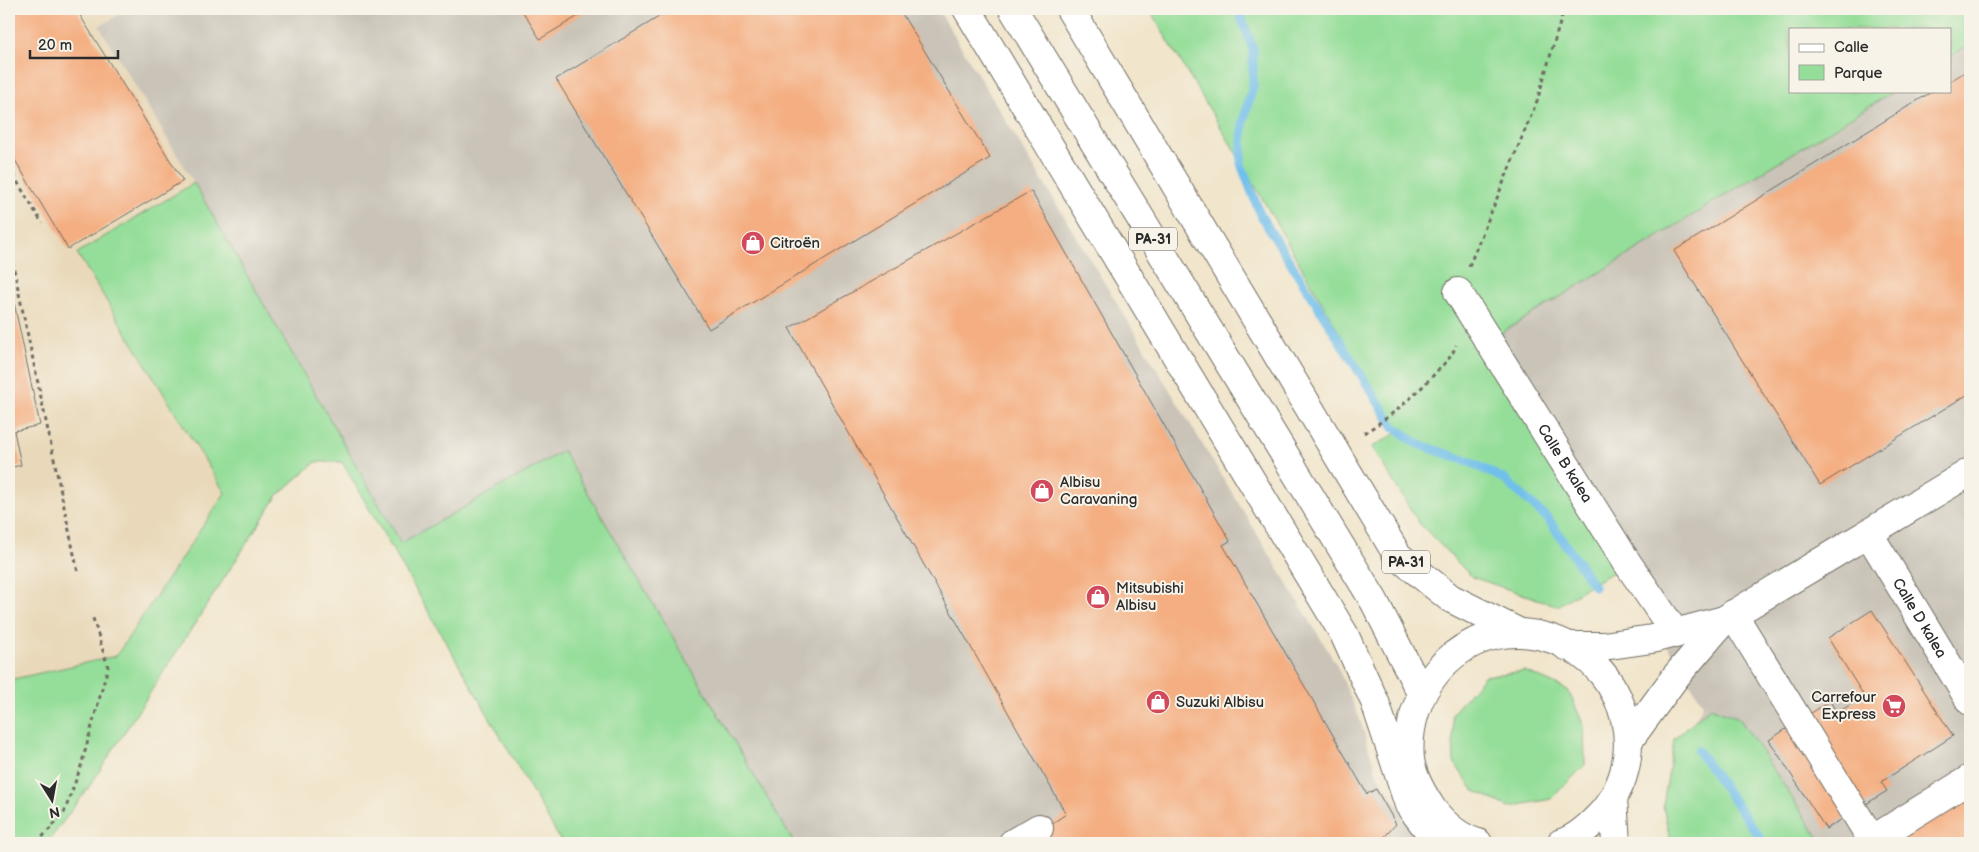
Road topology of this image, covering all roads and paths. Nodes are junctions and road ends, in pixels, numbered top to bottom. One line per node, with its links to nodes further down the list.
1 (967, 9): 26 (main road)
2 (1013, 9): 18 (main road, PA-31)
3 (1070, 9): 15 (main road, PA-31)
4 (1564, 9): 8 (path)
5 (9, 168): 6 (path)
6 (42, 223)
7 (9, 246): 12 (path)
8 (1464, 301): 9 (path); 16 (main road, Calle B kalea)
9 (1364, 433)
10 (1970, 472): 11 (main road)
11 (1868, 534): 14 (main road); 19 (main road, Calle D kalea)
12 (78, 573)
13 (92, 615): 24 (path)
14 (1728, 617): 16 (main road); 20 (main road); 21 (main road)
15 (1520, 633): 17 (main road, PA-31); 18 (main road, PA-31)
16 (1676, 634): 17 (main road)
17 (1566, 646): 20 (main road, PA-31)
18 (1421, 693): 27 (main road, PA-31)
19 (1970, 701)
20 (1629, 740): 22 (main road, PA-31)
21 (1970, 779)
22 (1613, 799): 28 (main road, PA-31); 29 (main road, PA-31)
23 (1040, 828): 25 (main road)
24 (37, 843)
25 (1013, 843)
26 (1446, 843)
27 (1478, 843)
28 (1561, 843)
29 (1616, 843)

